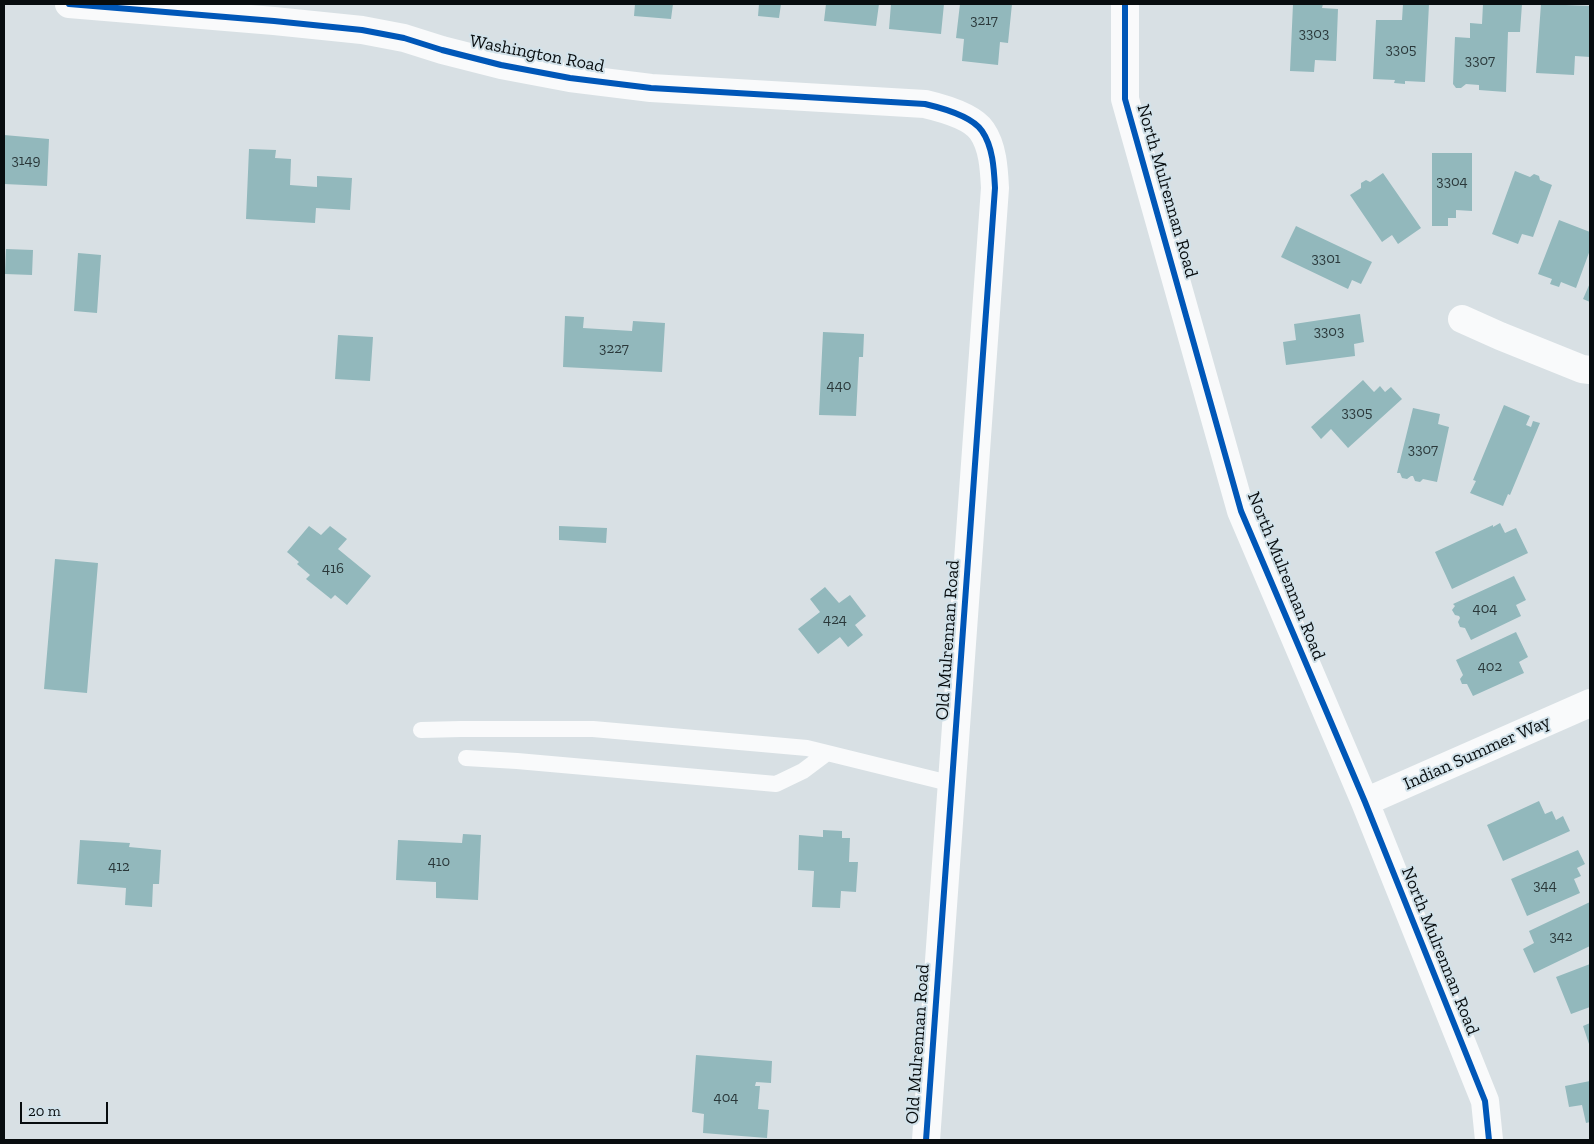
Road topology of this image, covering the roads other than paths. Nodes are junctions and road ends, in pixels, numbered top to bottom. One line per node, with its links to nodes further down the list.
1 (69, 4): 3 (street, Washington Road)
2 (1125, 4): 11 (street, North Mulrennan Road)
3 (987, 143): 10 (street, Old Mulrennan Road)
4 (1462, 319): 5 (street)
5 (1590, 370)
6 (1590, 703): 11 (street, Indian Summer Way)
7 (421, 730): 8 (lane)
8 (828, 753): 9 (lane); 10 (lane)
9 (466, 758)
10 (953, 784): 12 (street, Old Mulrennan Road)
11 (1364, 802): 13 (street, North Mulrennan Road)
12 (926, 1140)
13 (1489, 1140)

